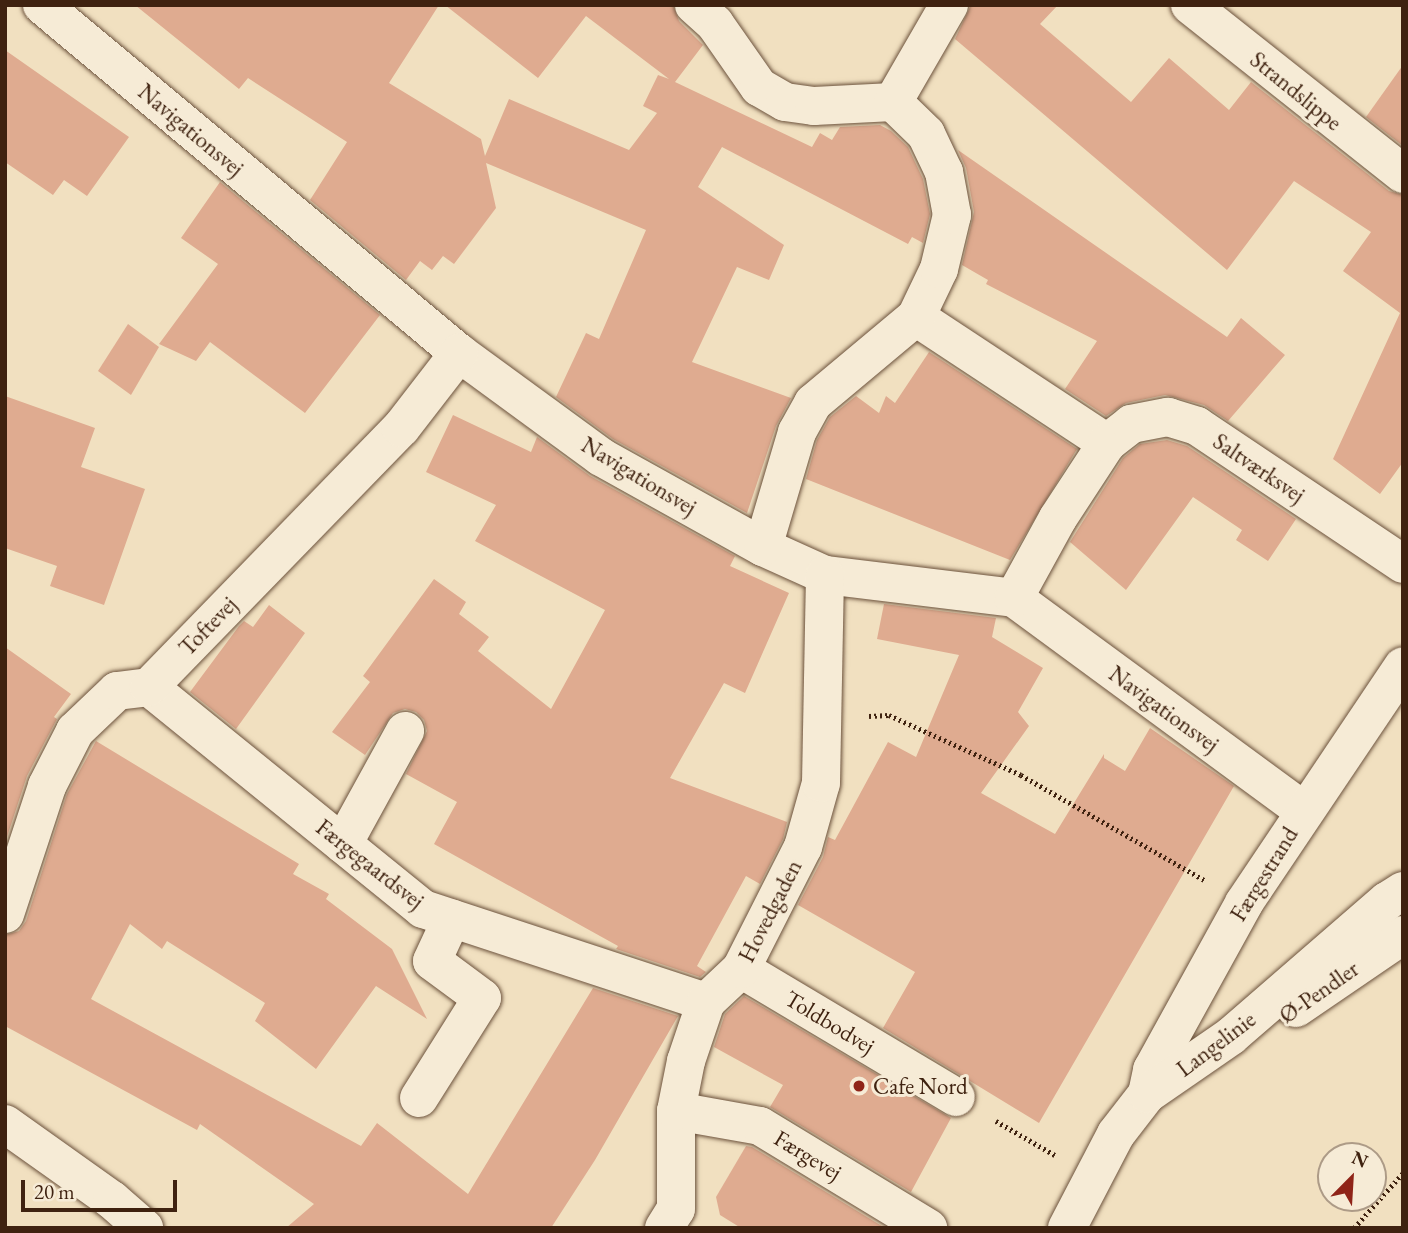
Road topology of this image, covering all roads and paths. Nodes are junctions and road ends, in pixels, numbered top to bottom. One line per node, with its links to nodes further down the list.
1 (42, 5): 8 (street, Navigationsvej)
2 (694, 5): 5 (street)
3 (949, 5): 5 (street)
4 (1191, 5): 6 (street, Strandslippe)
5 (893, 102): 7 (street)
6 (1403, 174)
7 (916, 317): 9 (street); 10 (street)
8 (459, 353): 10 (street, Navigationsvej); 15 (street, Toftevej)
9 (1107, 443): 11 (street, Saltværksvej); 13 (street, Saltværksvej)
10 (763, 547): 12 (street, Navigationsvej)
11 (1403, 564)
12 (825, 575): 13 (street, Navigationsvej); 16 (street, Hovedgaden)
13 (1014, 598): 18 (street, Navigationsvej)
14 (1403, 666): 18 (street, Færgestrand)
15 (149, 687): 19 (street, Færgegaardsvej); 22 (street)
16 (824, 716): 21 (path); 25 (street, Hovedgaden)
17 (405, 731): 19 (street)
18 (1304, 811): 21 (street, Færgestrand)
19 (342, 844): 23 (street, Færgegaardsvej)
20 (1403, 891): 27 (street, Langelinie)
21 (1244, 903): 28 (street, Færgestrand)
22 (5, 914)
23 (452, 918): 26 (street, Færgegaardsvej); 30 (street)
24 (1403, 935): 27 (street, Ø-Pendler)
25 (741, 969): 26 (street, Hovedgaden); 29 (street, Toldbodvej)
26 (706, 1002): 31 (street, Hovedgaden)
27 (1231, 1036): 28 (street, Langelinie)
28 (1147, 1094): 38 (street, Langelinie)
29 (956, 1097): 33 (path)
30 (419, 1098)
31 (676, 1111): 36 (street, Hovedgaden); 37 (street, Færgevej)
32 (5, 1124): 35 (street)
33 (1062, 1159)
34 (1403, 1173): 39 (path)
35 (144, 1228)
36 (664, 1228)
37 (928, 1228)
38 (1067, 1228)
39 (1354, 1228)

